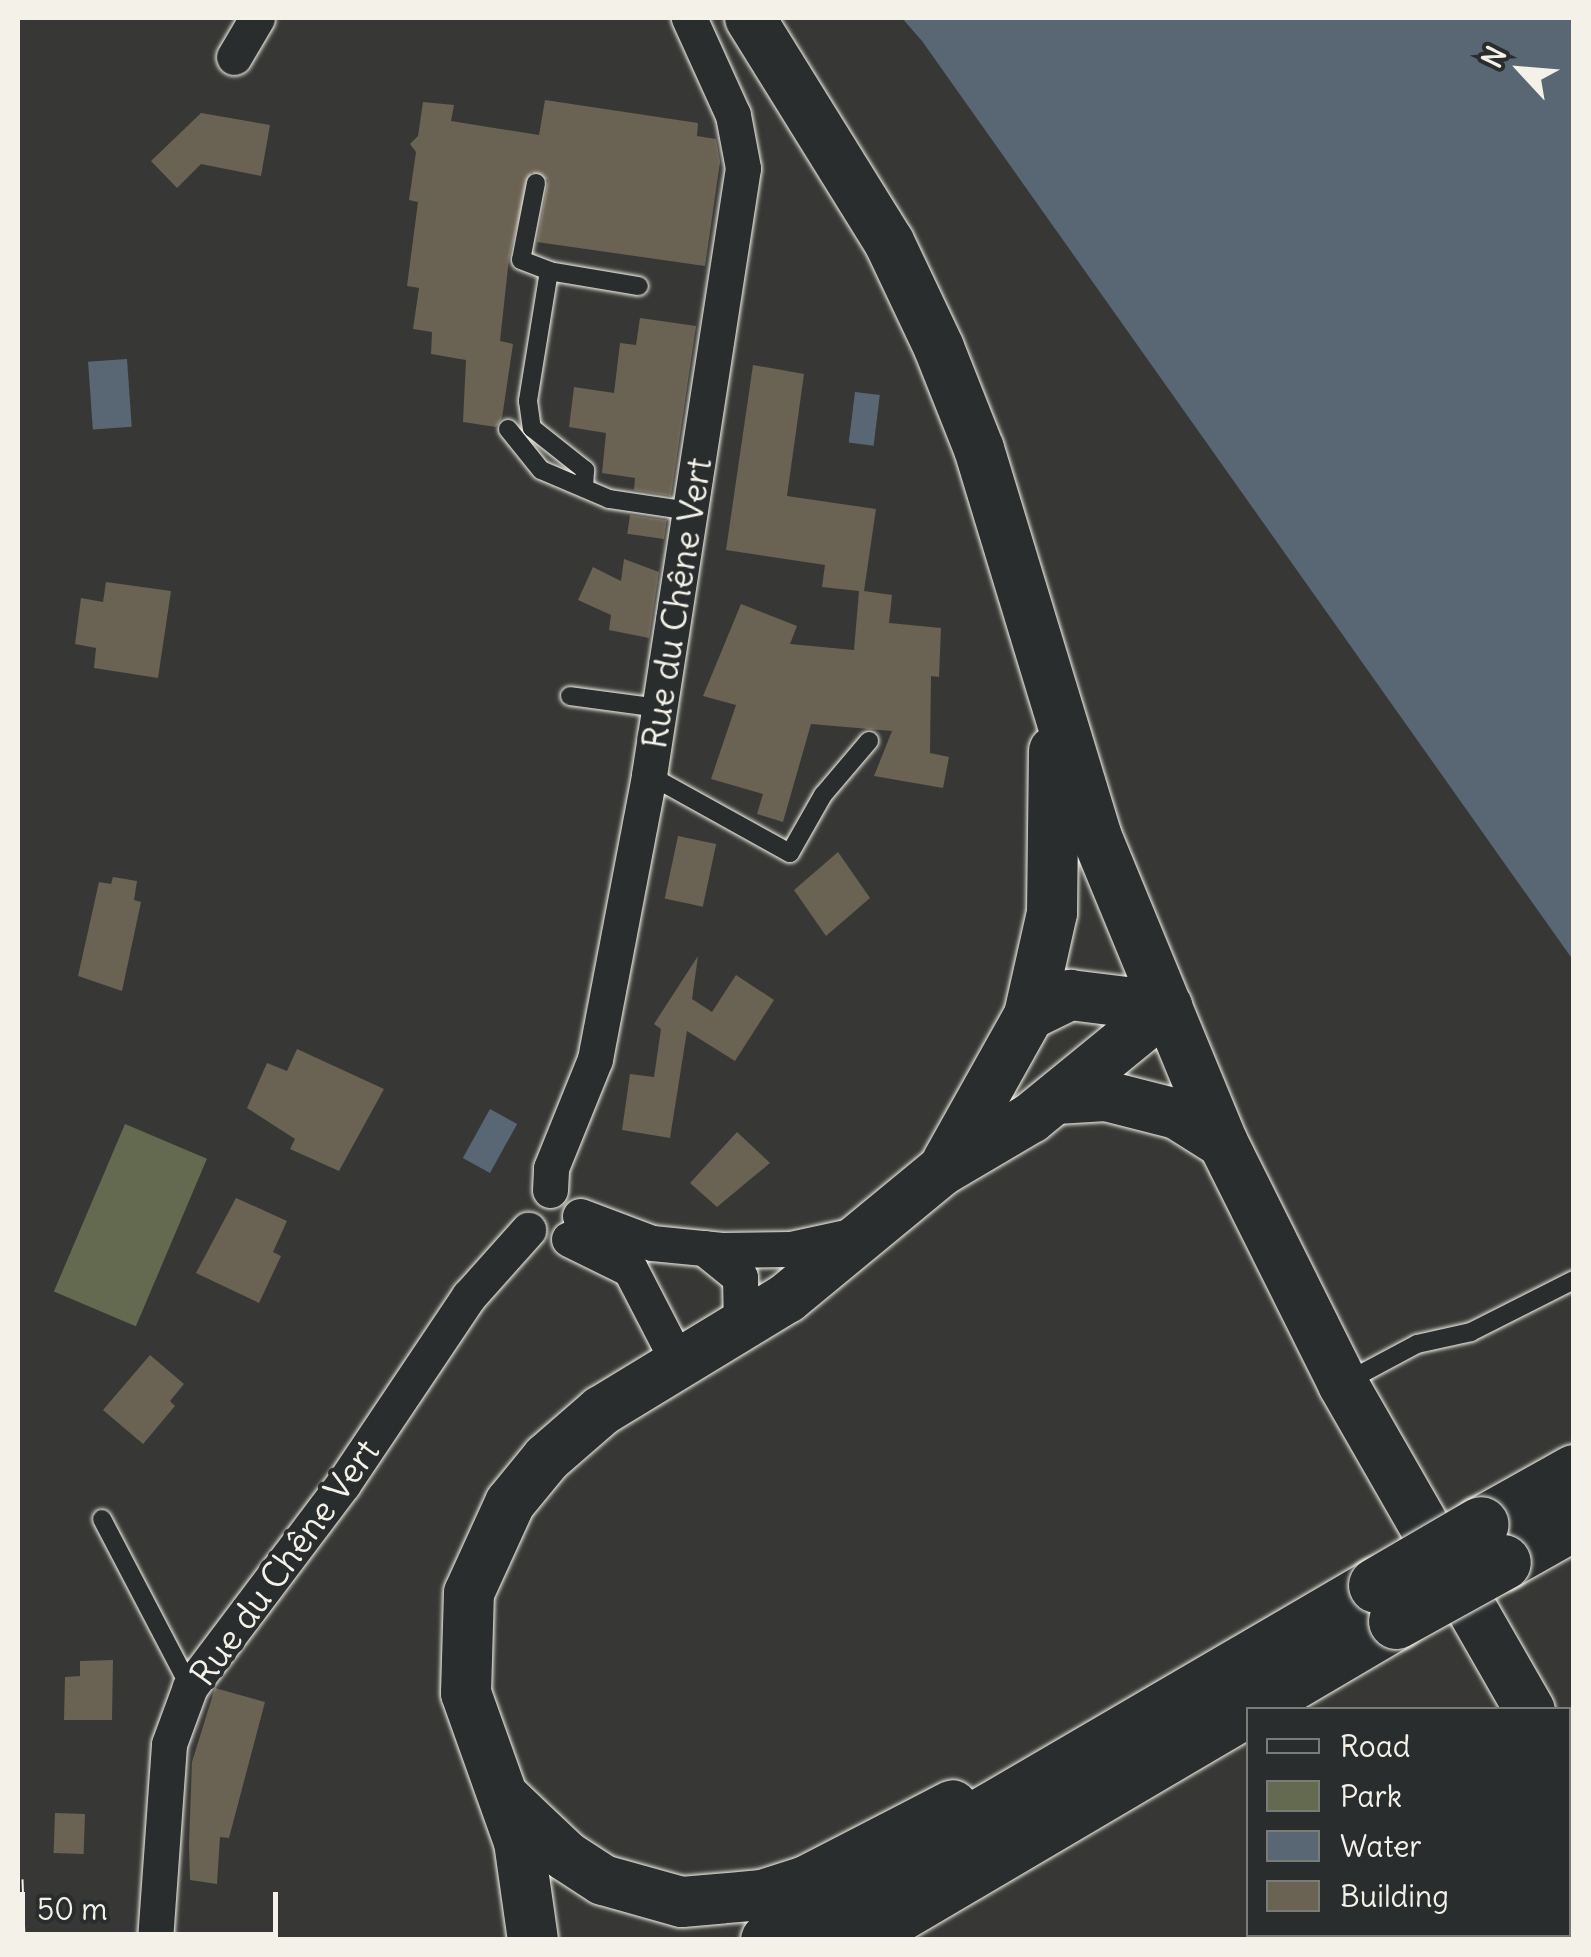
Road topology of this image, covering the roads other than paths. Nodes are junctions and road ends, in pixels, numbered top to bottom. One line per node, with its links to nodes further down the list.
1 (257, 18): 4 (street)
2 (688, 18): 10 (street, Rue du Chêne Vert)
3 (750, 18): 12 (main road)
4 (234, 58)
5 (536, 183): 6 (lane)
6 (549, 272): 7 (lane); 9 (lane)
7 (639, 286)
8 (508, 429): 9 (lane)
9 (584, 488): 10 (lane)
10 (690, 510): 13 (street, Rue du Chêne Vert)
11 (570, 696): 13 (lane)
12 (1052, 696): 16 (main road); 17 (main road)
13 (659, 708): 15 (street, Rue du Chêne Vert)
14 (869, 741): 15 (lane)
15 (649, 775): 21 (street, Rue du Chêne Vert)
16 (1167, 1007): 17 (main road); 18 (main road); 19 (main road)
17 (1029, 1015): 20 (main road)
18 (1056, 1099): 19 (main road); 20 (main road)
19 (1223, 1143): 29 (main road)
20 (941, 1171): 24 (main road)
21 (550, 1190): 22 (street); 23 (street)
22 (574, 1227): 23 (street); 25 (street); 28 (street)
23 (528, 1230): 35 (street, Rue du Chêne Vert)
24 (875, 1230): 25 (street); 27 (main road)
25 (704, 1248): 27 (street)
26 (1574, 1280): 29 (lane)
27 (741, 1326): 28 (main road)
28 (679, 1364): 39 (main road)
29 (1343, 1384): 34 (main road)
30 (1574, 1472): 33 (main road)
31 (102, 1518): 35 (lane)
32 (1574, 1522): 33 (main road)
33 (1492, 1543): 38 (main road, bridge)
34 (1494, 1655): 36 (main road); 37 (main road)
35 (190, 1687): 40 (street, Rue du Chêne Vert)
36 (1513, 1707)
37 (1528, 1707)
38 (1171, 1725): 39 (main road); 42 (main road); 43 (main road); 44 (main road)
39 (507, 1800): 41 (main road)
40 (155, 1940)
41 (534, 1940)
42 (768, 1940)
43 (854, 1940)
44 (894, 1940)

